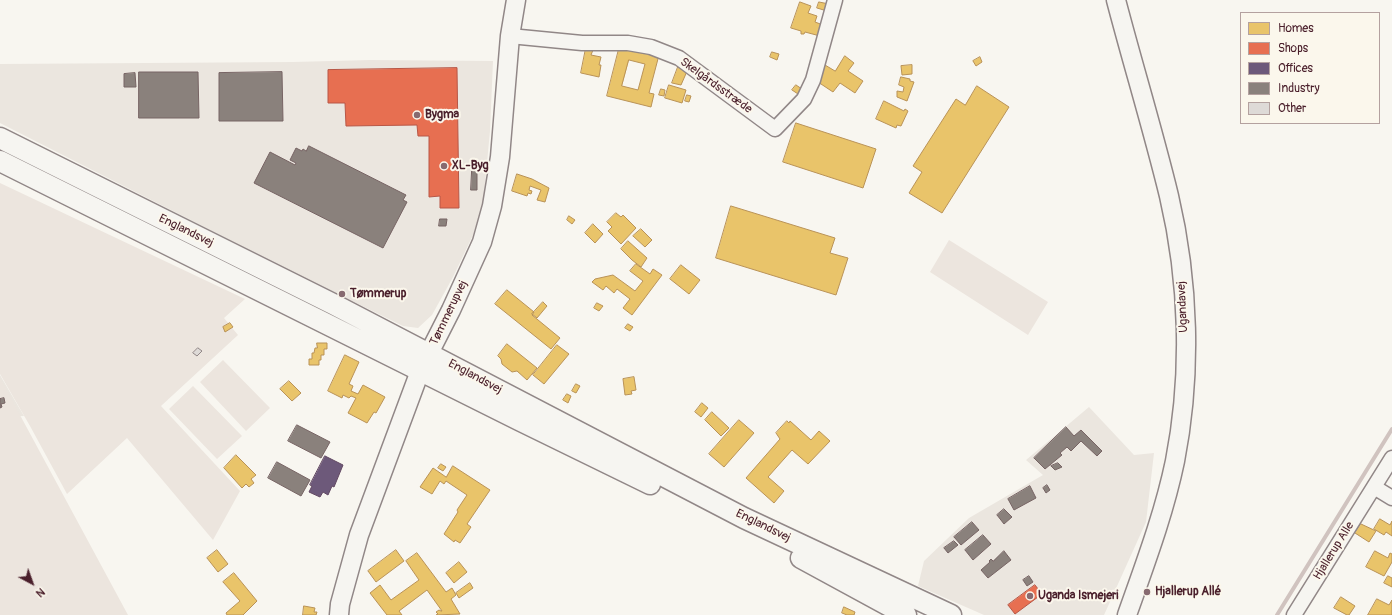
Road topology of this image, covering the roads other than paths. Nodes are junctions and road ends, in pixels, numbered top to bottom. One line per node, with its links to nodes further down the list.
1 (516, 0): 4 (street, Tømmerupvej)
2 (835, 0): 4 (street, Skelgårdsstræde)
3 (1116, 0): 14 (street, Ugandavej)
4 (510, 36): 7 (street, Tømmerupvej)
5 (0, 138): 7 (main road, Englandsvej)
6 (0, 161): 7 (main road, Englandsvej)
7 (425, 362): 11 (street, Tømmerupvej); 12 (main road, Englandsvej); 13 (main road, Englandsvej)
8 (1392, 458): 9 (street, Hjallerup Alle)
9 (1374, 487): 10 (street); 15 (street, Hjallerup Alle)
10 (1392, 498)
11 (339, 615)
12 (906, 615)
13 (950, 615)
14 (1127, 615)
15 (1294, 615)

